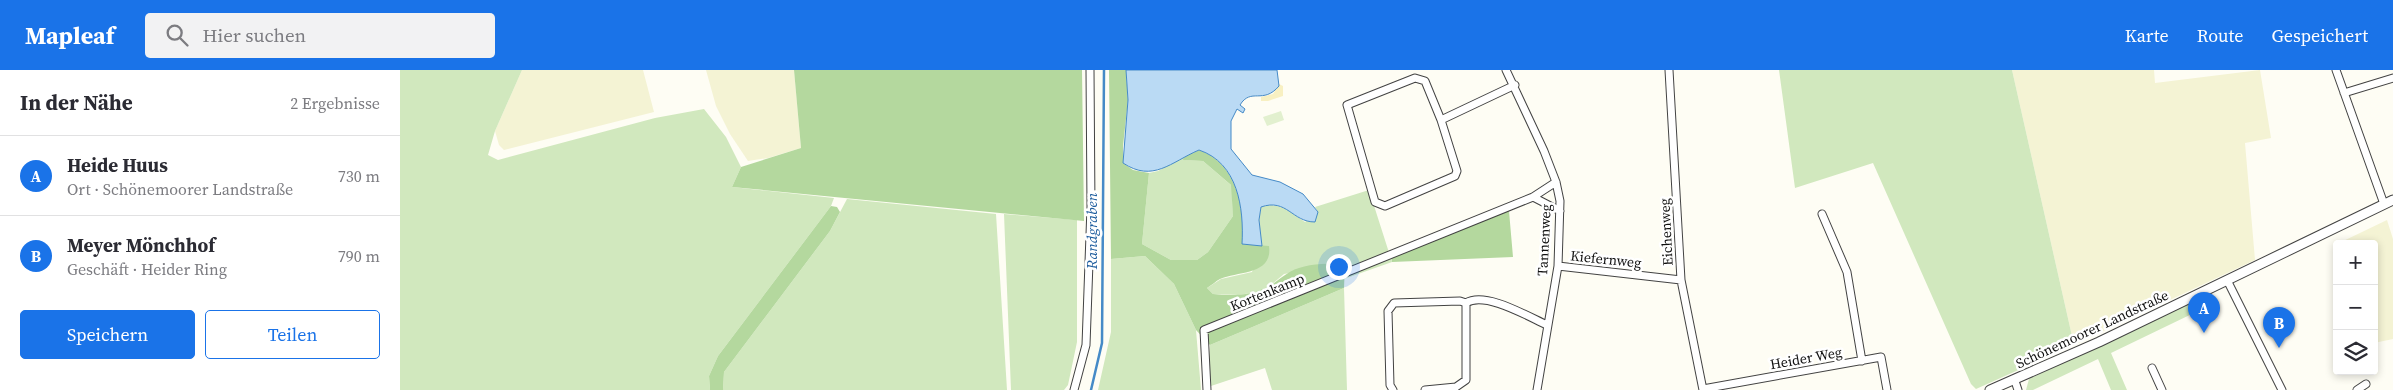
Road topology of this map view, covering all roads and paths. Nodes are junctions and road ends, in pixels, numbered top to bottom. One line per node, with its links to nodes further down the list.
1 (1090, 70): 24 (street)
2 (1506, 70): 6 (street, Tannenweg)
3 (1669, 70): 16 (street, Eichenweg)
4 (2336, 70): 7 (street)
5 (2393, 78): 7 (street)
6 (1514, 85): 8 (street); 9 (street, Tannenweg)
7 (2344, 93): 12 (street)
8 (1442, 120): 8 (street)
9 (1556, 182): 10 (street, Kortenkamp); 13 (street, Tannenweg)
10 (1533, 197): 13 (street); 25 (street, Kortenkamp)
11 (2393, 200): 12 (street, Schönemoorer Landstraße)
12 (2384, 204): 17 (street, Schönemoorer Landstraße)
13 (1560, 211): 15 (street, Tannenweg)
14 (1822, 214): 20 (street)
15 (1558, 266): 16 (street, Kiefernweg); 19 (street, Tannenweg)
16 (1681, 280): 29 (street, Eichenweg)
17 (2227, 280): 23 (street, Schönemoorer Landstraße); 33 (street)
18 (1466, 303): 19 (street); 26 (street); 27 (street)
19 (1547, 325): 28 (street, Tannenweg)
20 (1862, 361): 29 (street, Heider Weg); 30 (street, Heider Weg)
21 (2152, 368): 32 (street)
22 (2366, 384): 34 (street)
23 (2016, 385): 31 (street, Schönemoorer Landstraße)
24 (1074, 390)
25 (1207, 390)
26 (1393, 390)
27 (1425, 390)
28 (1537, 390)
29 (1703, 390)
30 (1887, 390)
31 (1990, 390)
32 (2162, 390)
33 (2282, 390)
34 (2356, 390)

